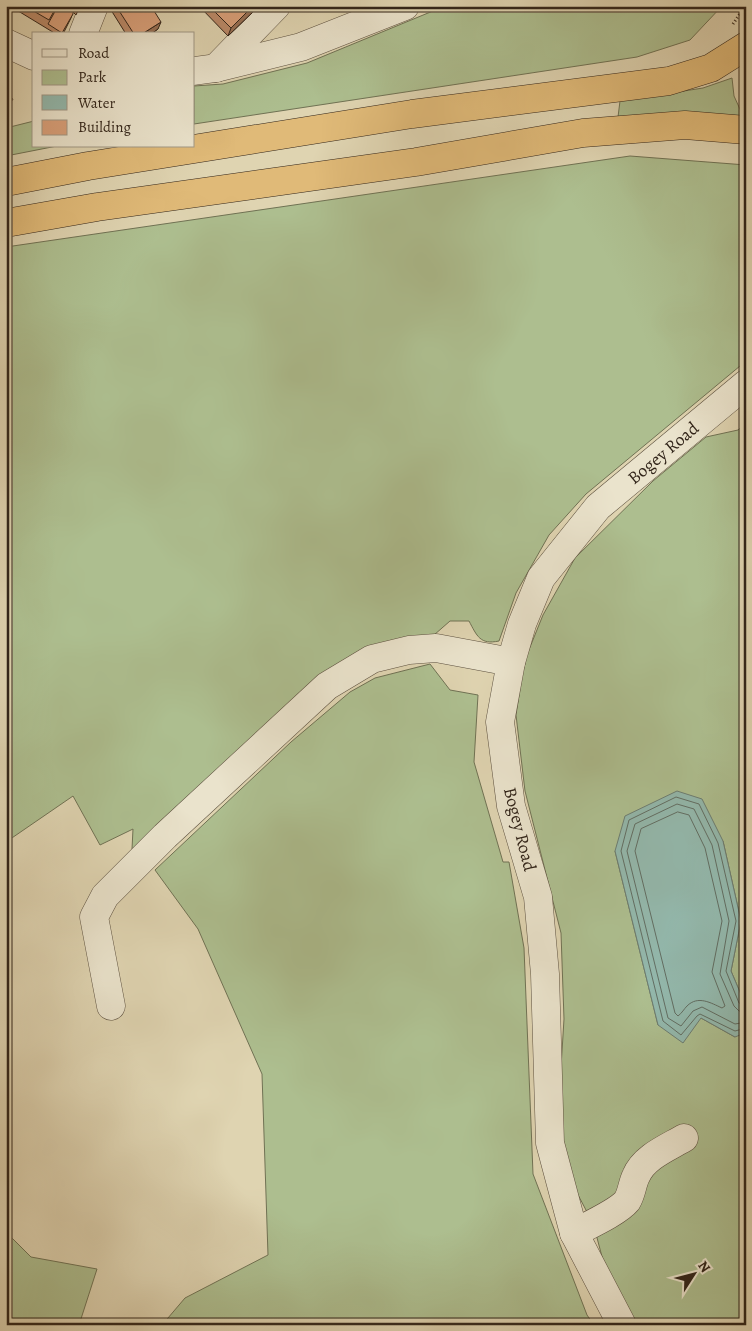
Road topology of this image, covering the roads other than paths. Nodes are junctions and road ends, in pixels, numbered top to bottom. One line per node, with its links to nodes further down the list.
1 (94, 6): 4 (street)
2 (276, 6): 8 (street)
3 (405, 6): 8 (street)
4 (84, 32)
5 (6, 43): 7 (street)
6 (746, 46): 10 (highway)
7 (32, 55)
8 (205, 70)
9 (746, 130): 11 (highway)
10 (6, 182)
11 (6, 223)
12 (746, 384): 13 (street, Bogey Road)
13 (511, 662): 14 (street); 16 (street, Bogey Road)
14 (111, 1006)
15 (684, 1138): 16 (street)
16 (574, 1233): 17 (street, Bogey Road)
17 (622, 1325)

